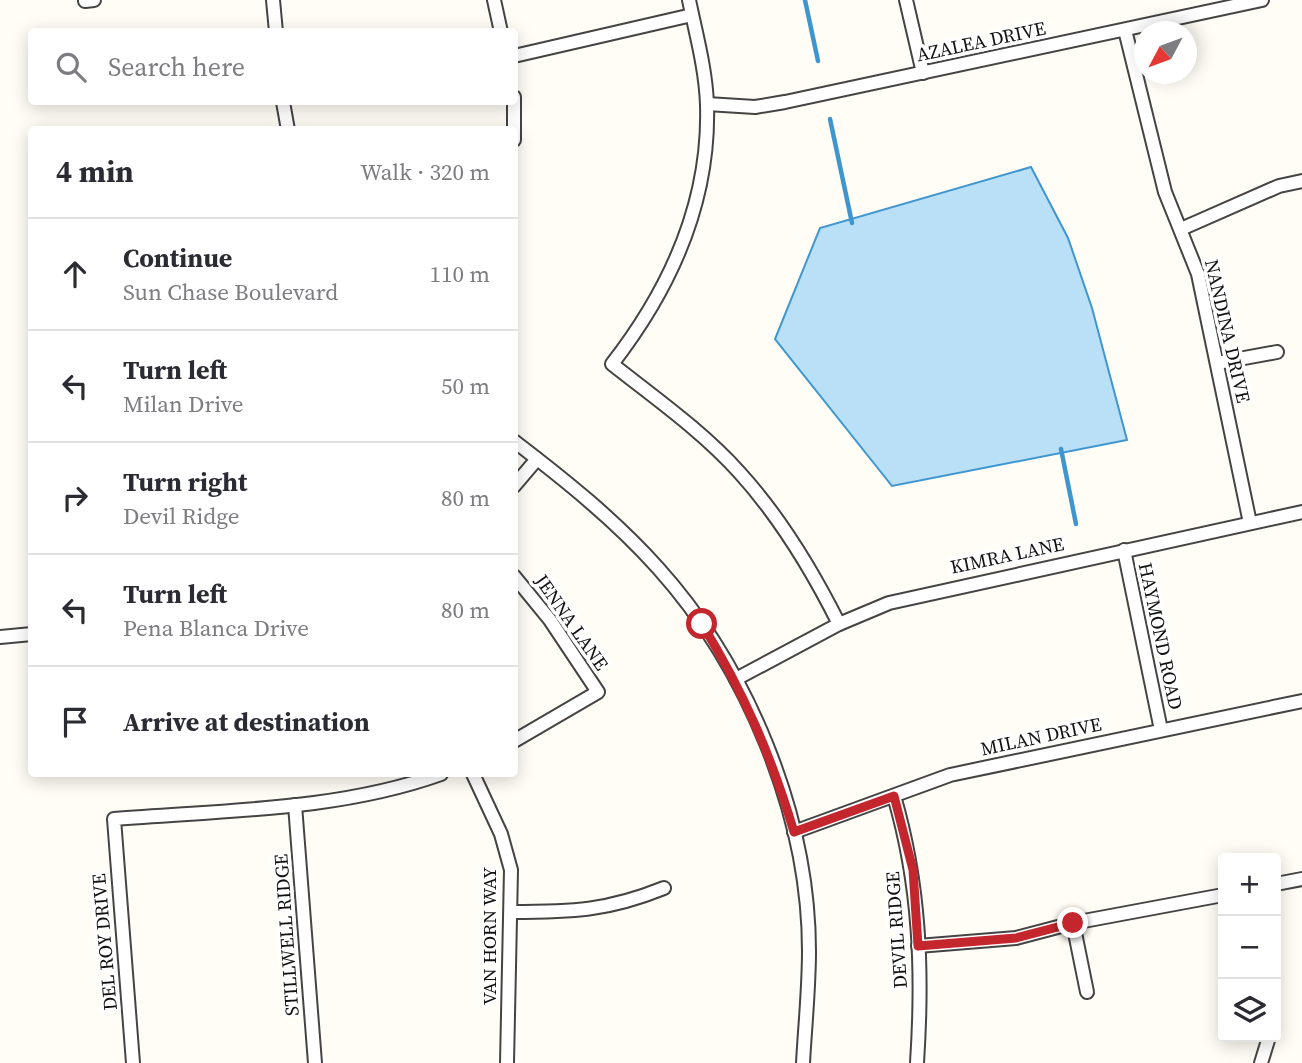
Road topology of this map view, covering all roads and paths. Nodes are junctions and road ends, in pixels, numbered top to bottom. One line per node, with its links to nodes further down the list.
1 (94, 0): 7 (street)
2 (273, 0): 9 (street)
3 (494, 0): 10 (street)
4 (689, 0): 8 (street)
5 (906, 0): 13 (street)
6 (1262, 0): 11 (street, AZALEA DRIVE)
7 (85, 1)
8 (692, 15): 12 (street); 14 (street)
9 (276, 28)
10 (500, 28)
11 (1125, 30): 13 (street, AZALEA DRIVE); 20 (street, NANDINA DRIVE)
12 (518, 55)
13 (923, 73): 14 (street, AZALEA DRIVE)
14 (707, 104): 30 (street)
15 (283, 105): 17 (street)
16 (514, 105): 18 (street)
17 (287, 126)
18 (514, 126)
19 (1302, 181): 20 (street)
20 (1181, 229): 22 (street, NANDINA DRIVE)
21 (1277, 352): 22 (street)
22 (1217, 363): 27 (street, NANDINA DRIVE)
23 (518, 444): 24 (street)
24 (537, 459): 25 (street); 33 (street)
25 (518, 481)
26 (1302, 512): 27 (street, KIMRA LANE)
27 (1250, 523): 28 (street, KIMRA LANE)
28 (1124, 551): 30 (street, KIMRA LANE); 35 (street, HAYMOND ROAD)
29 (518, 581): 36 (street, JENNA LANE)
30 (839, 624): 33 (street, KIMRA LANE)
31 (28, 634): 32 (street)
32 (0, 637)
33 (736, 680): 41 (street)
34 (1302, 701): 35 (street, MILAN DRIVE)
35 (1161, 730): 39 (street, MILAN DRIVE)
36 (518, 739)
37 (431, 777): 40 (street)
38 (474, 777): 46 (street, VAN HORN WAY)
39 (894, 796): 41 (street, MILAN DRIVE); 48 (street, DEVIL RIDGE)
40 (295, 805): 51 (street, DEL ROY DRIVE); 52 (street, STILLWELL RIDGE)
41 (794, 832): 54 (street)
42 (1302, 879): 43 (street)
43 (1281, 883)
44 (664, 888): 46 (street)
45 (1218, 896): 47 (street)
46 (511, 912): 53 (street, VAN HORN WAY)
47 (1073, 923): 48 (street); 49 (street)
48 (918, 946): 55 (street, DEVIL RIDGE)
49 (1087, 992)
50 (1267, 1042): 56 (street)
51 (133, 1063)
52 (315, 1063)
53 (507, 1063)
54 (803, 1063)
55 (917, 1063)
56 (1261, 1063)

